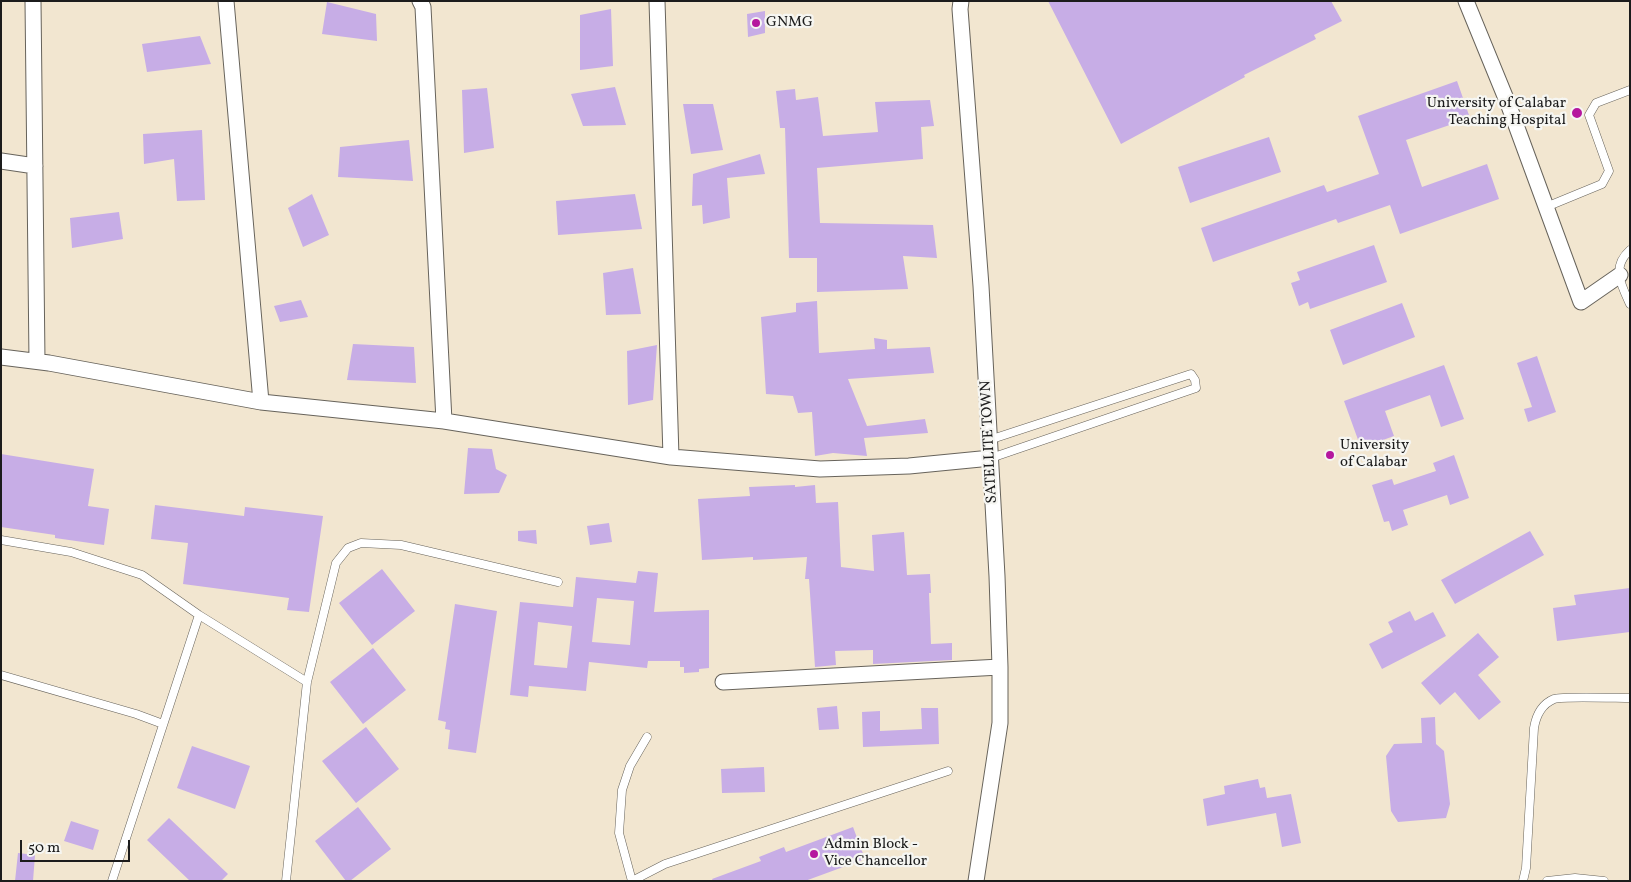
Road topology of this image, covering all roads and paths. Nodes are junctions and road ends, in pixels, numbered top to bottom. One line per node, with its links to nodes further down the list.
1 (32, 1): 9 (street)
2 (226, 1): 16 (street)
3 (420, 1): 17 (street)
4 (657, 1): 19 (street)
5 (961, 1): 18 (street, SATELLITE TOWN)
6 (1466, 1): 10 (street)
7 (1630, 90): 10 (lane)
8 (1, 161): 9 (street)
9 (35, 166): 15 (street)
10 (1546, 208): 12 (street)
11 (1630, 250): 12 (lane)
12 (1620, 275): 13 (lane)
13 (1630, 304)
14 (1, 357): 15 (street)
15 (37, 361): 16 (street)
16 (261, 402): 17 (street)
17 (444, 421): 19 (street)
18 (989, 440): 20 (street, SATELLITE TOWN); 20 (lane)
19 (671, 456): 20 (street)
20 (991, 458): 24 (street, SATELLITE TOWN)
21 (1, 540): 23 (lane)
22 (558, 582): 26 (lane)
23 (199, 615): 26 (lane); 29 (lane)
24 (1000, 667): 27 (street); 35 (street, SATELLITE TOWN)
25 (1, 675): 29 (lane)
26 (307, 682): 33 (lane)
27 (723, 682)
28 (1630, 698): 36 (lane)
29 (163, 724): 32 (lane)
30 (647, 737): 34 (lane)
31 (948, 771): 34 (lane)
32 (112, 881)
33 (286, 881)
34 (632, 881)
35 (976, 881)
36 (1523, 881)
37 (1547, 881): 38 (lane)
38 (1604, 881)

